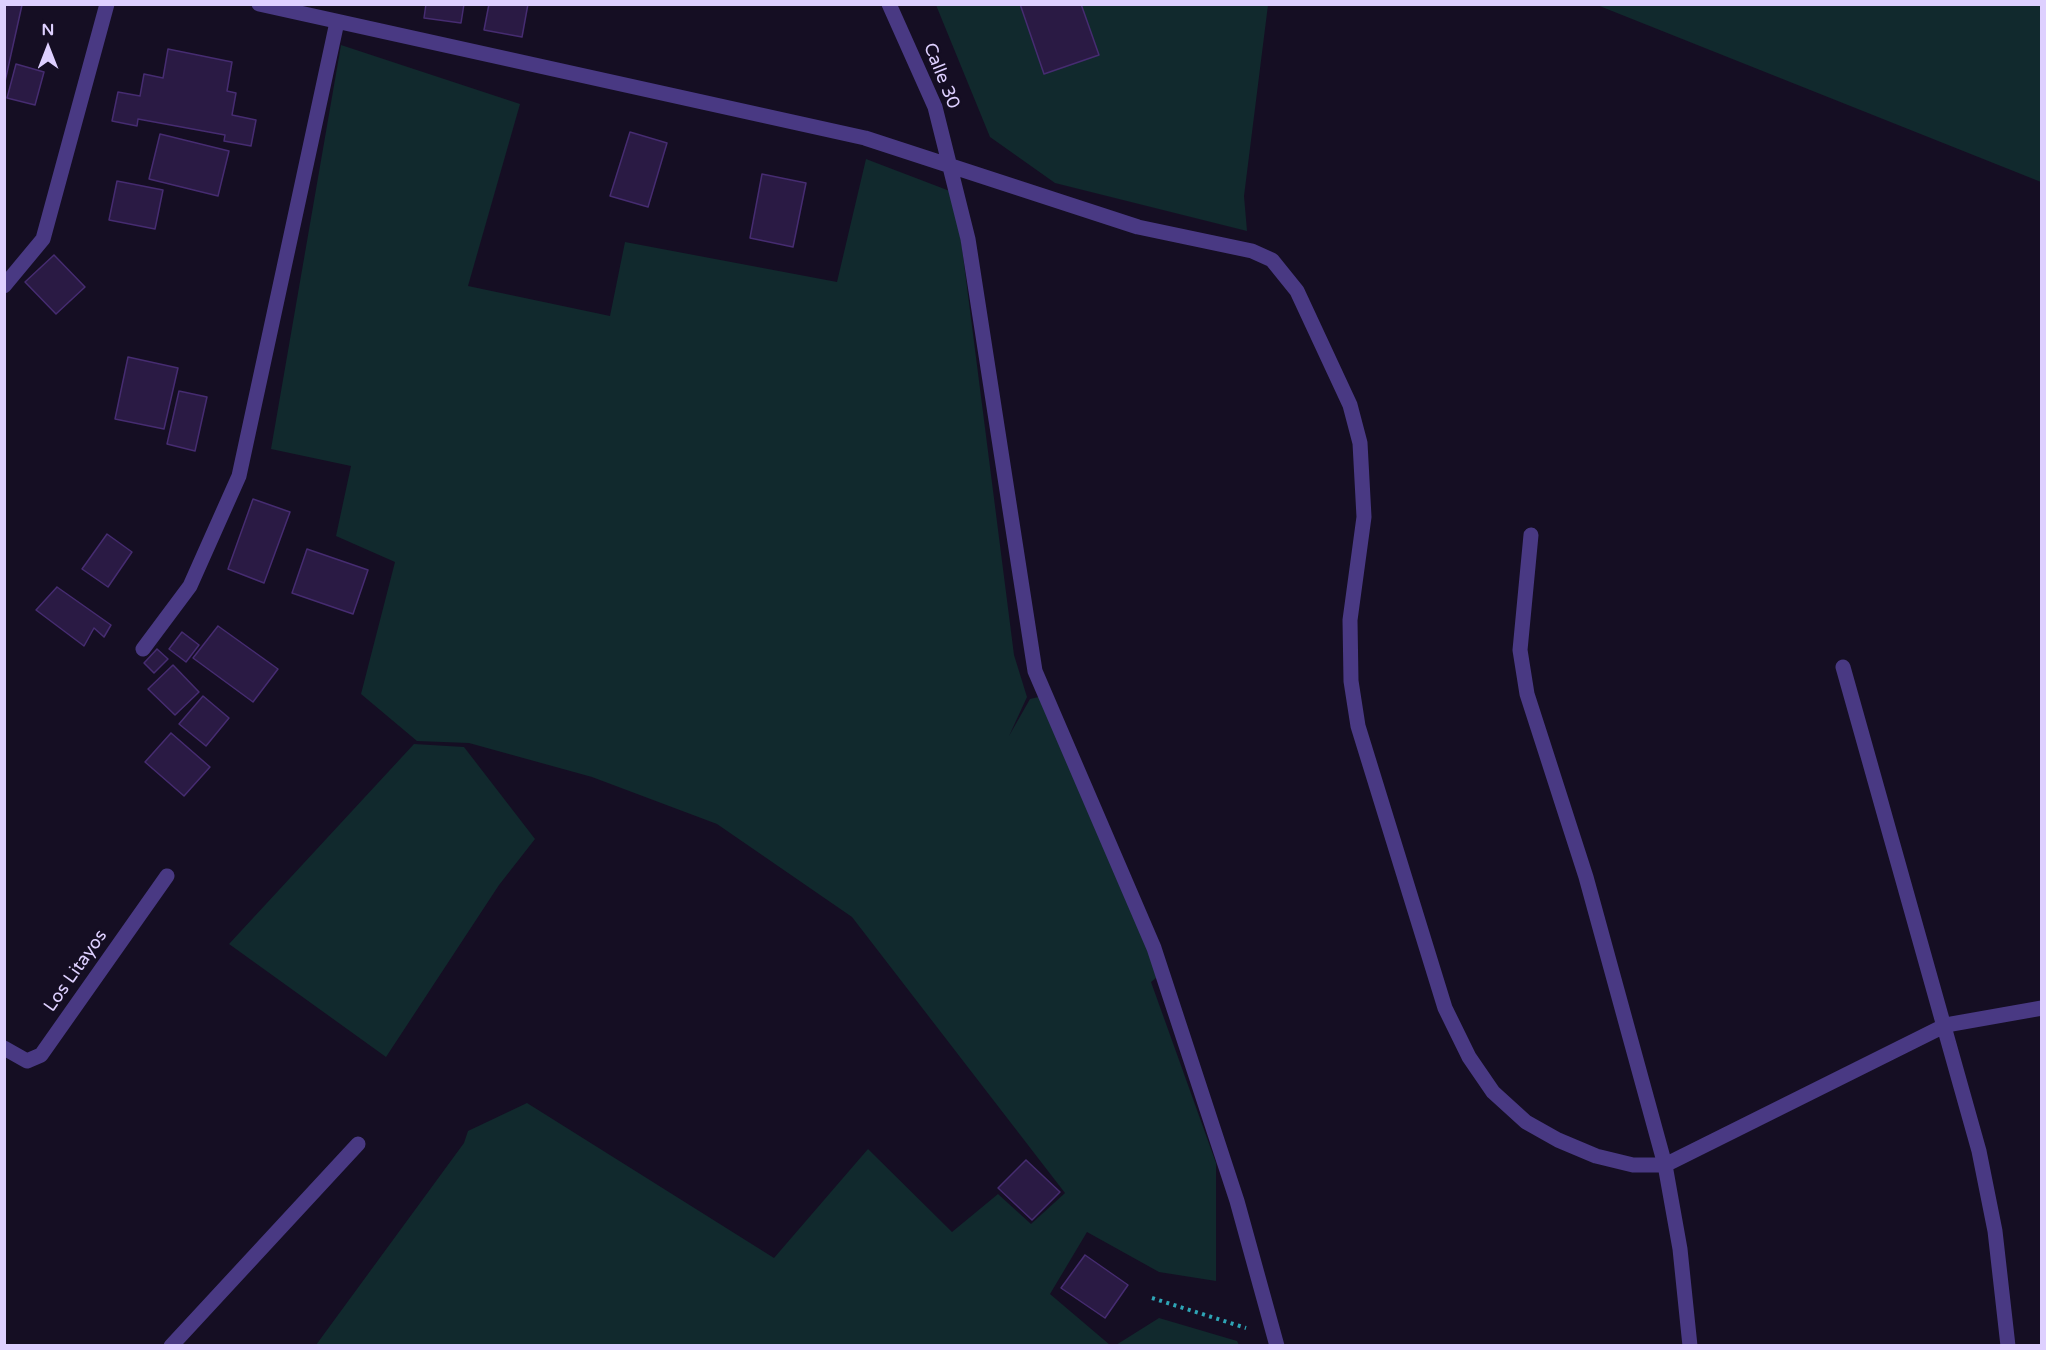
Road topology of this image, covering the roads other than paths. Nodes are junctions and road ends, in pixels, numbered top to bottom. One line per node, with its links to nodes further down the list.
1 (107, 4): 6 (street)
2 (259, 4): 4 (street)
3 (889, 4): 5 (street, Calle 30)
4 (337, 22): 5 (street); 8 (street)
5 (956, 167): 15 (street); 16 (street, Calle 30)
6 (4, 286)
7 (1531, 535): 15 (street)
8 (143, 649)
9 (1843, 667): 12 (street)
10 (167, 876): 13 (street, Los Litayos)
11 (2042, 1008): 12 (street)
12 (1946, 1025): 15 (street); 19 (street)
13 (4, 1048)
14 (358, 1144): 17 (street)
15 (1665, 1165): 18 (street)
16 (1274, 1341)
17 (171, 1346)
18 (1690, 1346)
19 (2008, 1346)

